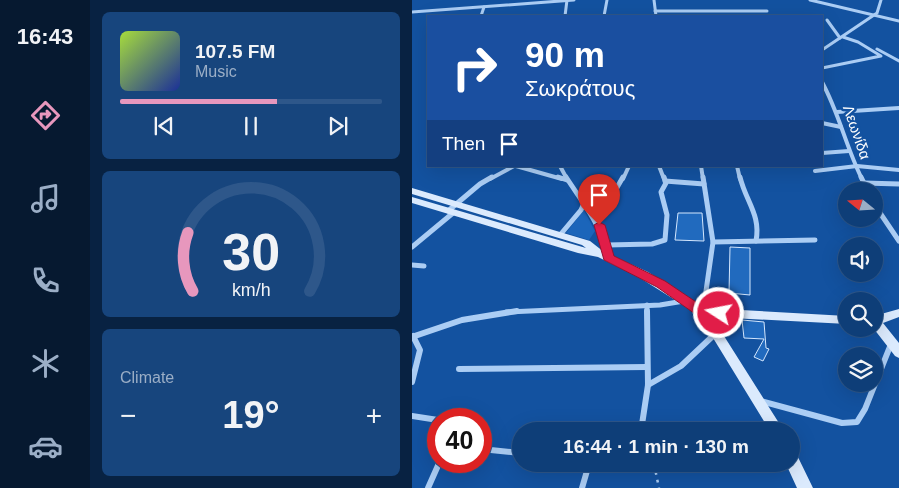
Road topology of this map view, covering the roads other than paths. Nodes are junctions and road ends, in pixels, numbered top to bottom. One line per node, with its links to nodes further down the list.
1 (568, 0): 2 (street); 7 (street); 12 (street)
2 (574, 0)
3 (607, 0): 13 (street)
4 (654, 0): 8 (street)
5 (810, 0): 15 (street)
6 (881, 0): 15 (street)
7 (484, 7): 10 (street); 11 (street)
8 (655, 11): 9 (street); 14 (street)
9 (767, 11)
10 (412, 12)
11 (481, 15)
12 (565, 15)
13 (604, 15)
14 (656, 15)
15 (875, 15): 17 (street); 18 (street)
16 (827, 20): 19 (street)
17 (898, 21)
18 (848, 34): 19 (street); 21 (street)
19 (841, 38): 20 (street); 22 (street)
20 (823, 49)
21 (898, 61)
22 (823, 68)
23 (824, 89): 25 (street, Λεωνίδα)
24 (898, 108): 25 (street)
25 (837, 112): 27 (street, Λεωνίδα)
26 (823, 123): 27 (street)
27 (841, 127): 28 (street, Λεωνίδα)
28 (849, 151): 29 (street); 30 (street, Λεωνίδα)
29 (823, 153)
30 (855, 166): 38 (street); 39 (street); 42 (street, Λεωνίδα)
31 (513, 167): 49 (street)
32 (519, 167): 40 (street)
33 (560, 167): 40 (street)
34 (629, 167): 50 (street)
35 (659, 167): 41 (street)
36 (701, 167): 43 (street)
37 (737, 167): 54 (street)
38 (898, 170)
39 (815, 171)
40 (567, 180): 48 (street)
41 (665, 182): 43 (street); 58 (street)
42 (863, 182)
43 (704, 184): 56 (street)
44 (883, 184): 45 (street)
45 (898, 184)
46 (412, 190): 49 (street)
47 (412, 200): 49 (street)
48 (585, 201): 50 (street); 52 (street)
49 (452, 210): 52 (street); 57 (street); 58 (street)
50 (593, 212): 58 (street)
51 (883, 218): 55 (street)
52 (560, 235): 58 (street)
53 (815, 240): 54 (street)
54 (756, 241): 56 (street)
55 (898, 241)
56 (712, 242): 63 (street)
57 (412, 248)
58 (605, 252): 61 (street)
59 (412, 265): 60 (street)
60 (424, 266)
61 (685, 301): 62 (street); 63 (street)
62 (647, 305): 69 (street); 71 (street)
63 (702, 312): 66 (street); 68 (street)
64 (898, 313): 65 (street)
65 (883, 318)
66 (838, 320)
67 (883, 332): 70 (street)
68 (717, 333): 74 (street); 75 (street)
69 (413, 336): 73 (street)
70 (895, 348): 75 (street)
71 (647, 367): 72 (street); 74 (street)
72 (460, 369)
73 (412, 382)
74 (648, 385): 78 (street)
75 (756, 400): 79 (street)
76 (412, 416): 77 (street)
77 (427, 418)
78 (642, 422)
79 (771, 422)
80 (492, 450): 81 (street)
81 (512, 452)
82 (587, 472): 86 (street)
83 (797, 472): 87 (street)
84 (435, 473): 85 (street)
85 (428, 488)
86 (582, 488)
87 (804, 488)

